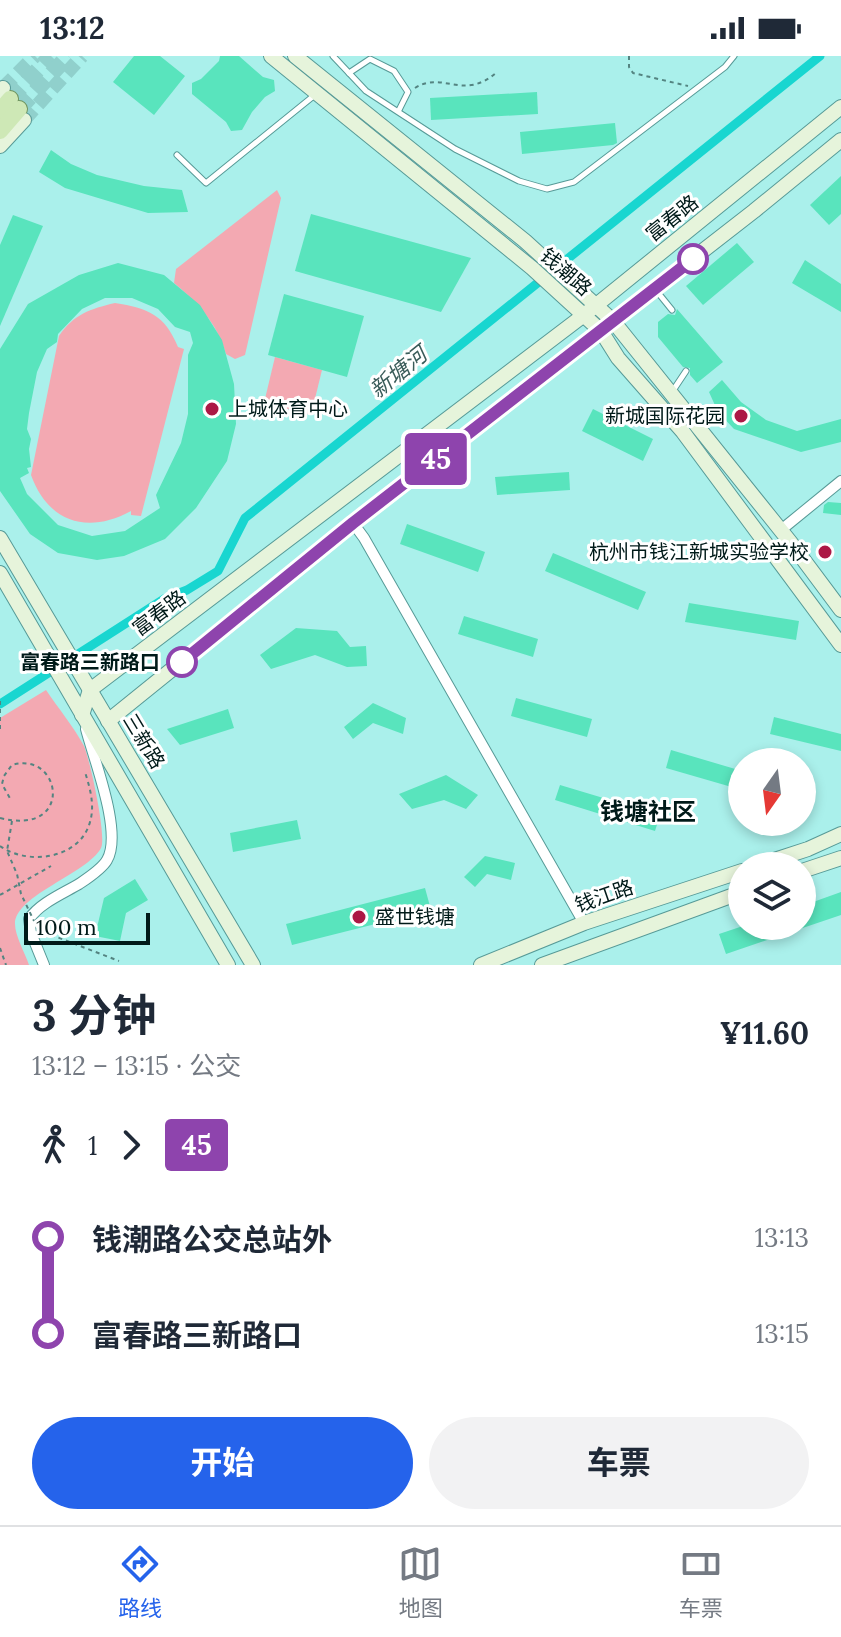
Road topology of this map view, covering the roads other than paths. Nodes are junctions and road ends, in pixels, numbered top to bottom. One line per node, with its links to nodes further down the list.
1 (271, 56): 6 (main road, 钱潮路)
2 (295, 56): 10 (main road, 钱潮路)
3 (333, 56): 5 (lane)
4 (734, 56): 11 (lane)
5 (349, 73): 7 (lane); 11 (lane)
6 (317, 93): 15 (lane); 16 (main road, 钱潮路)
7 (376, 97): 10 (lane); 11 (lane)
8 (9, 103): 12 (main road); 14 (main road)
9 (841, 107): 18 (main road, 富春路)
10 (360, 109): 16 (main road, 钱潮路)
11 (399, 110)
12 (0, 131)
13 (841, 140): 17 (main road)
14 (0, 146)
15 (177, 155)
16 (565, 288): 18 (main road, 钱潮路)
17 (655, 289): 19 (lane); 20 (main road)
18 (590, 310): 20 (main road, 钱潮路); 30 (main road, 富春路)
19 (672, 310)
20 (607, 326): 22 (main road, 钱潮路); 24 (main road); 29 (main road, 钱潮路)
21 (686, 371): 22 (lane)
22 (672, 393): 25 (main road, 钱潮路)
23 (841, 481): 25 (street)
24 (353, 523): 32 (main road); 39 (street)
25 (781, 530): 28 (main road, 钱潮路)
26 (0, 538): 30 (main road, 三新路)
27 (0, 573): 31 (main road, 三新路)
28 (841, 610)
29 (841, 645)
30 (90, 690): 31 (main road); 32 (main road, 三新路)
31 (82, 715): 32 (main road); 40 (street, 三新路); 41 (main road, 三新路)
32 (108, 721): 42 (main road, 三新路)
33 (841, 834): 34 (main road)
34 (799, 852)
35 (841, 858): 36 (main road)
36 (816, 866)
37 (728, 876): 39 (main road, 钱江路)
38 (728, 897): 44 (main road)
39 (584, 923): 43 (main road, 钱江路)
40 (44, 965)
41 (228, 965)
42 (253, 965)
43 (481, 965)
44 (542, 965)

